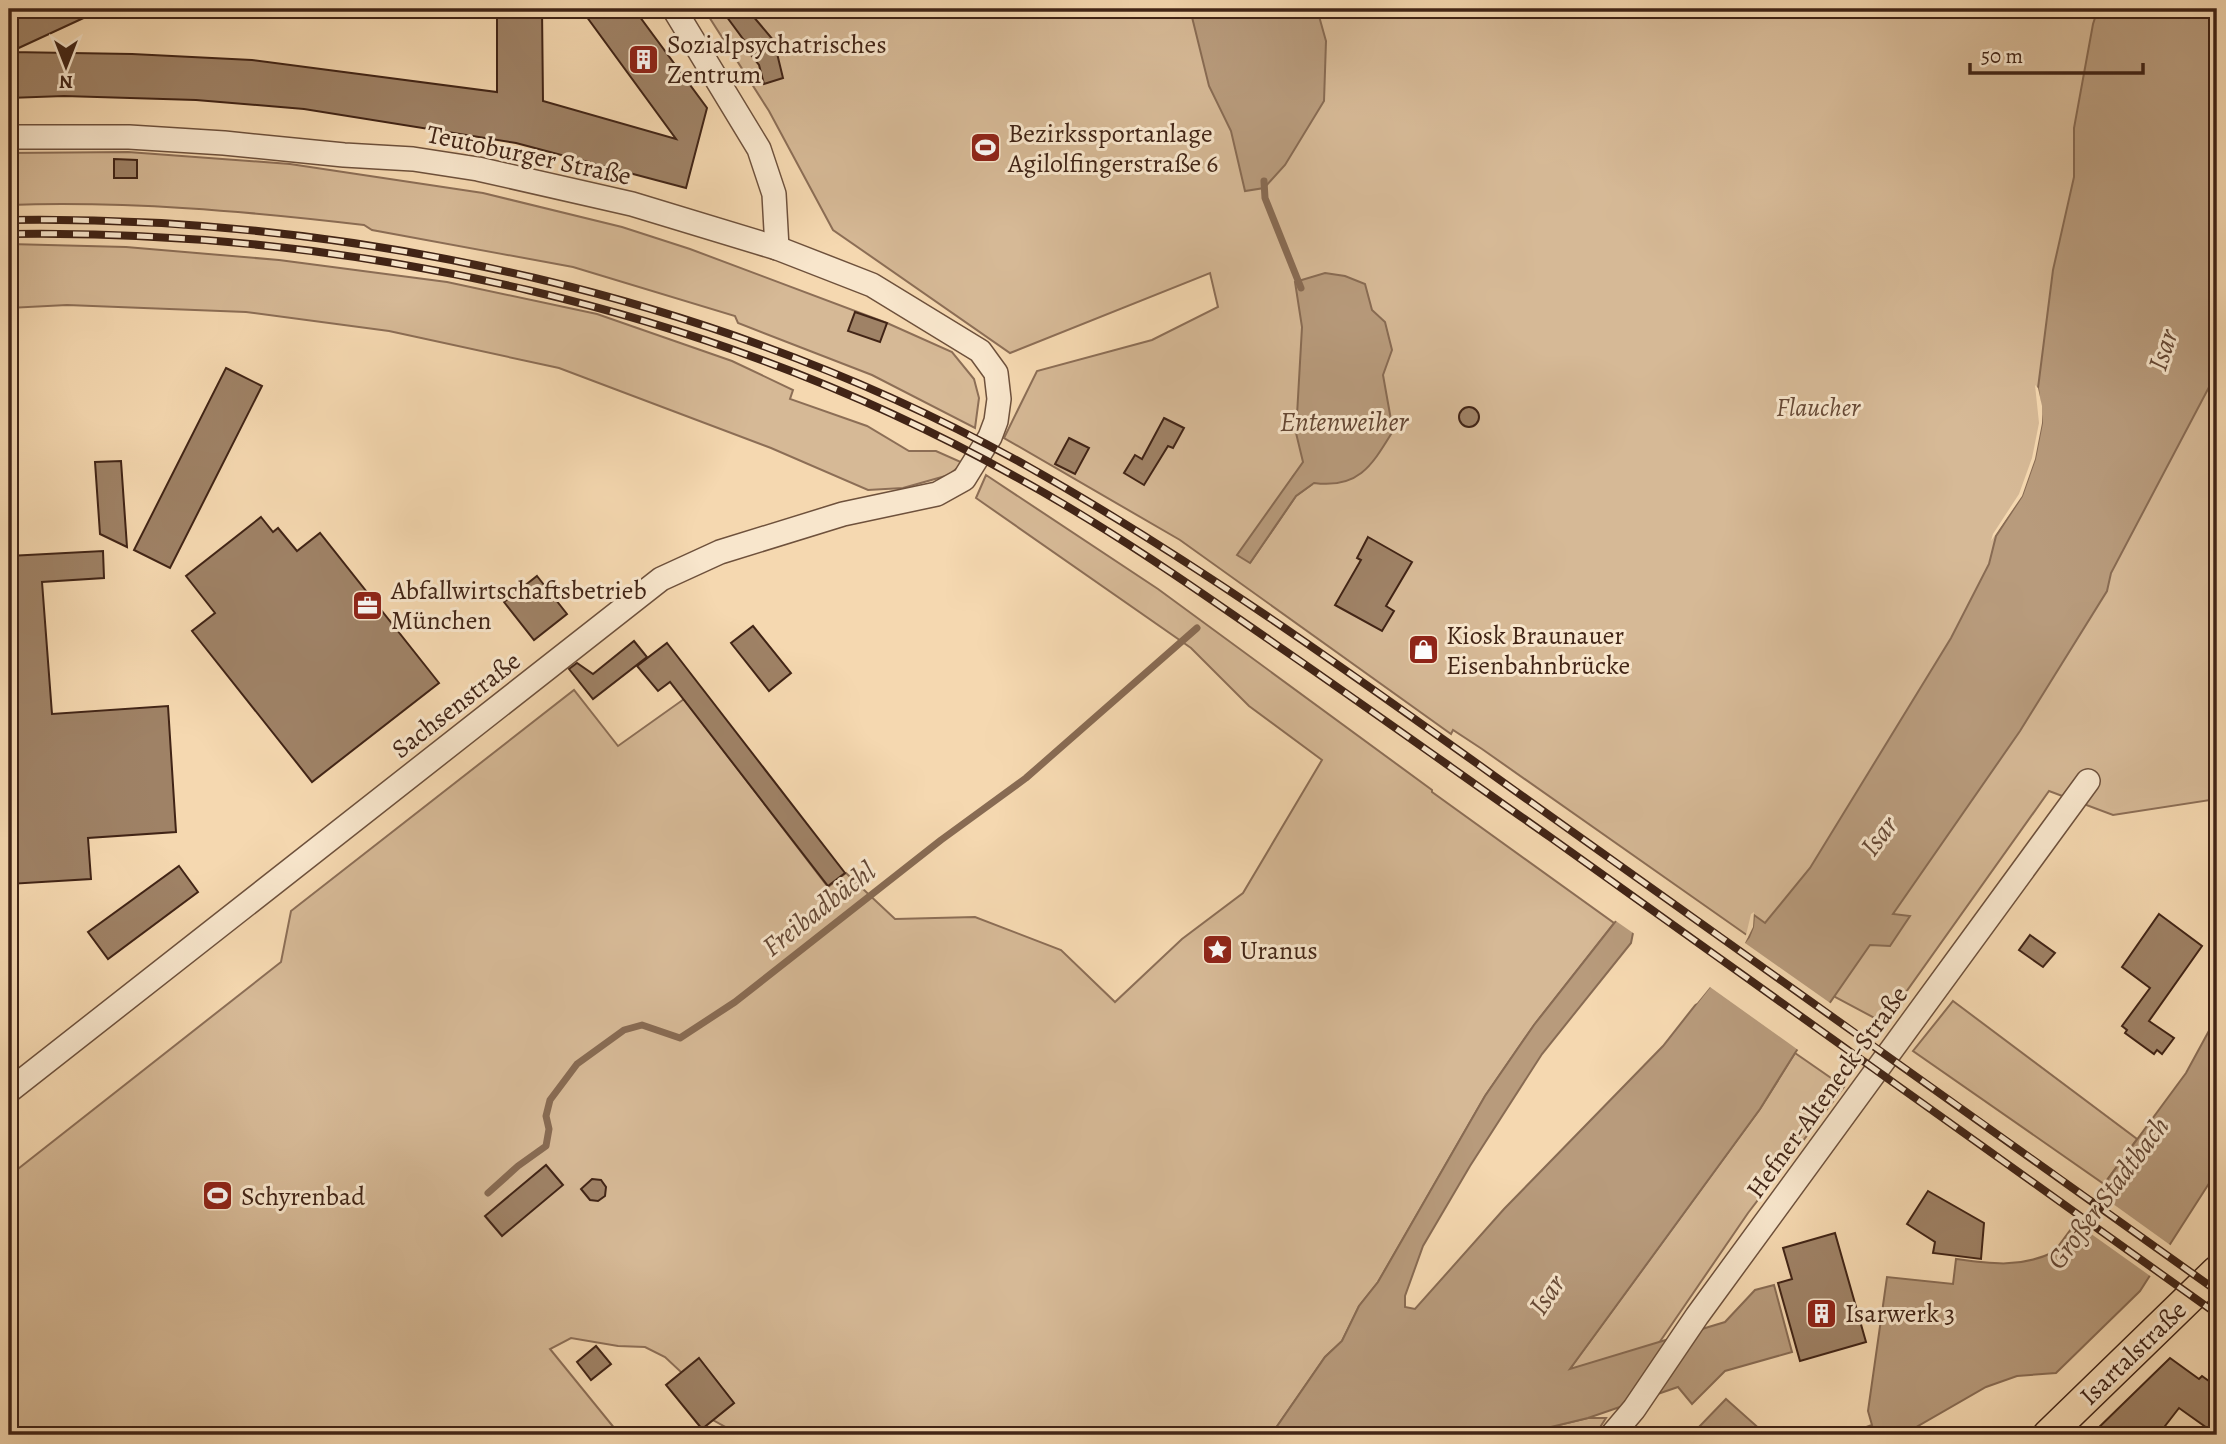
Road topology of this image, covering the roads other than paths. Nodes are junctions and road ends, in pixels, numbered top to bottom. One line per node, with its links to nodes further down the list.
1 (674, 9): 3 (street)
2 (9, 137): 3 (street, Teutoburger Straße)
3 (777, 248): 4 (street, Teutoburger Straße)
4 (996, 373): 6 (street, Sachsenstraße)
5 (2088, 781): 8 (street, Hefner-Alteneck-Straße)
6 (9, 1091)
7 (2217, 1271): 9 (main road, Isartalstraße)
8 (1612, 1435)
9 (2048, 1435)

